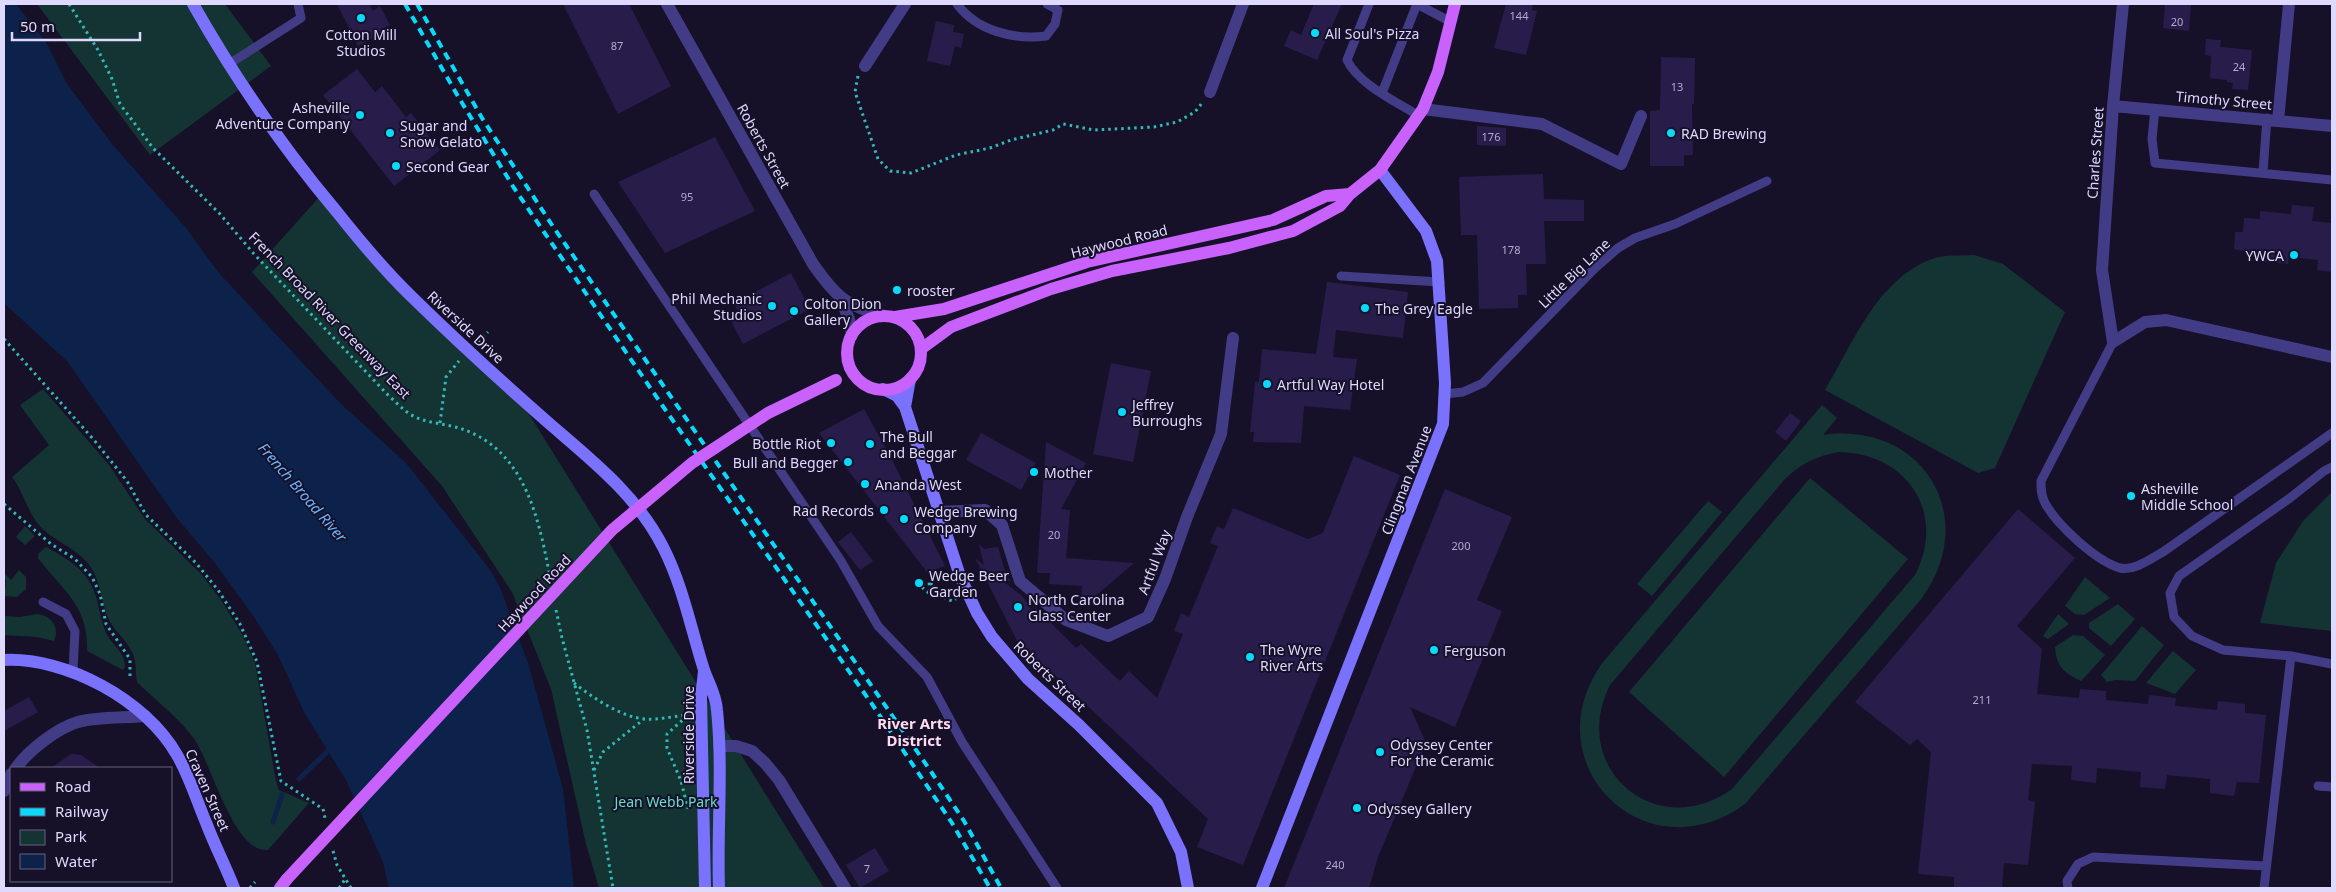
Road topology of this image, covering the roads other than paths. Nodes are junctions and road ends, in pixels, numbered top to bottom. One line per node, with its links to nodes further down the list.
1 (193, 4): 14 (main road, Riverside Drive)
2 (298, 4): 14 (lane)
3 (667, 4): 34 (street, Roberts Street)
4 (905, 4): 15 (street)
5 (957, 4): 6 (lane)
6 (1047, 4)
7 (1243, 4): 16 (street)
8 (1369, 4): 17 (lane)
9 (1417, 4): 13 (lane); 17 (lane)
10 (1455, 4): 13 (main road)
11 (2123, 4): 18 (street, Charles Street)
12 (2288, 4): 22 (street)
13 (1451, 22): 20 (main road)
14 (229, 64): 54 (main road, Riverside Drive)
15 (866, 66)
16 (1210, 92)
17 (1382, 93): 20 (lane)
18 (2113, 106): 19 (street, Timothy Street); 38 (street, Charles Street)
19 (2155, 109): 22 (street, Timothy Street); 25 (lane)
20 (1421, 113): 21 (street); 24 (main road)
21 (1641, 116)
22 (2273, 120): 23 (street, Timothy Street); 25 (lane)
23 (2332, 126)
24 (1380, 170): 29 (main road, Haywood Road); 33 (main road, Clingman Avenue)
25 (2263, 172): 27 (lane)
26 (1767, 180): 44 (lane, Little Big Lane)
27 (2332, 180)
28 (594, 194): 68 (lane)
29 (1350, 194): 30 (main road, Haywood Road); 31 (main road, Haywood Road)
30 (1108, 258): 31 (main road); 35 (main road, Haywood Road)
31 (1112, 271): 39 (main road, Haywood Road)
32 (1341, 276): 33 (lane)
33 (1440, 282): 44 (main road, Clingman Avenue)
34 (841, 300): 35 (street, Roberts Street); 36 (street, Roberts Street)
35 (889, 317): 36 (main road); 39 (main road)
36 (852, 335): 41 (main road)
37 (1233, 338): 48 (street, Artful Way)
38 (2113, 342): 40 (street); 46 (lane)
39 (921, 349): 42 (main road)
40 (2332, 357)
41 (853, 372): 43 (main road); 63 (main road, Haywood Road, bridge)
42 (910, 379): 43 (main road); 45 (main road, Roberts Street)
43 (883, 389): 45 (main road)
44 (1445, 394): 70 (main road, Clingman Avenue)
45 (905, 407): 48 (main road, Roberts Street)
46 (2332, 432)
47 (2332, 467): 50 (lane)
48 (939, 512): 69 (main road, Roberts Street)
49 (43, 602): 53 (lane)
50 (2291, 656): 52 (lane); 62 (lane)
51 (4, 660): 53 (main road, Craven Street)
52 (2332, 664)
53 (73, 671): 55 (main road, Craven Street)
54 (704, 671): 56 (main road, Riverside Drive); 65 (main road, Riverside Drive)
55 (145, 716): 57 (street); 64 (main road, Craven Street)
56 (719, 746): 66 (main road, Riverside Drive); 67 (street)
57 (17, 767)
58 (10, 776): 61 (street)
59 (2318, 786): 60 (lane)
60 (2332, 787)
61 (4, 791)
62 (2266, 866): 71 (lane); 72 (lane)
63 (284, 884)
64 (234, 888)
65 (705, 888)
66 (719, 888)
67 (845, 888)
68 (1057, 888)
69 (1188, 888)
70 (1262, 888)
71 (2068, 888)
72 (2264, 888)

